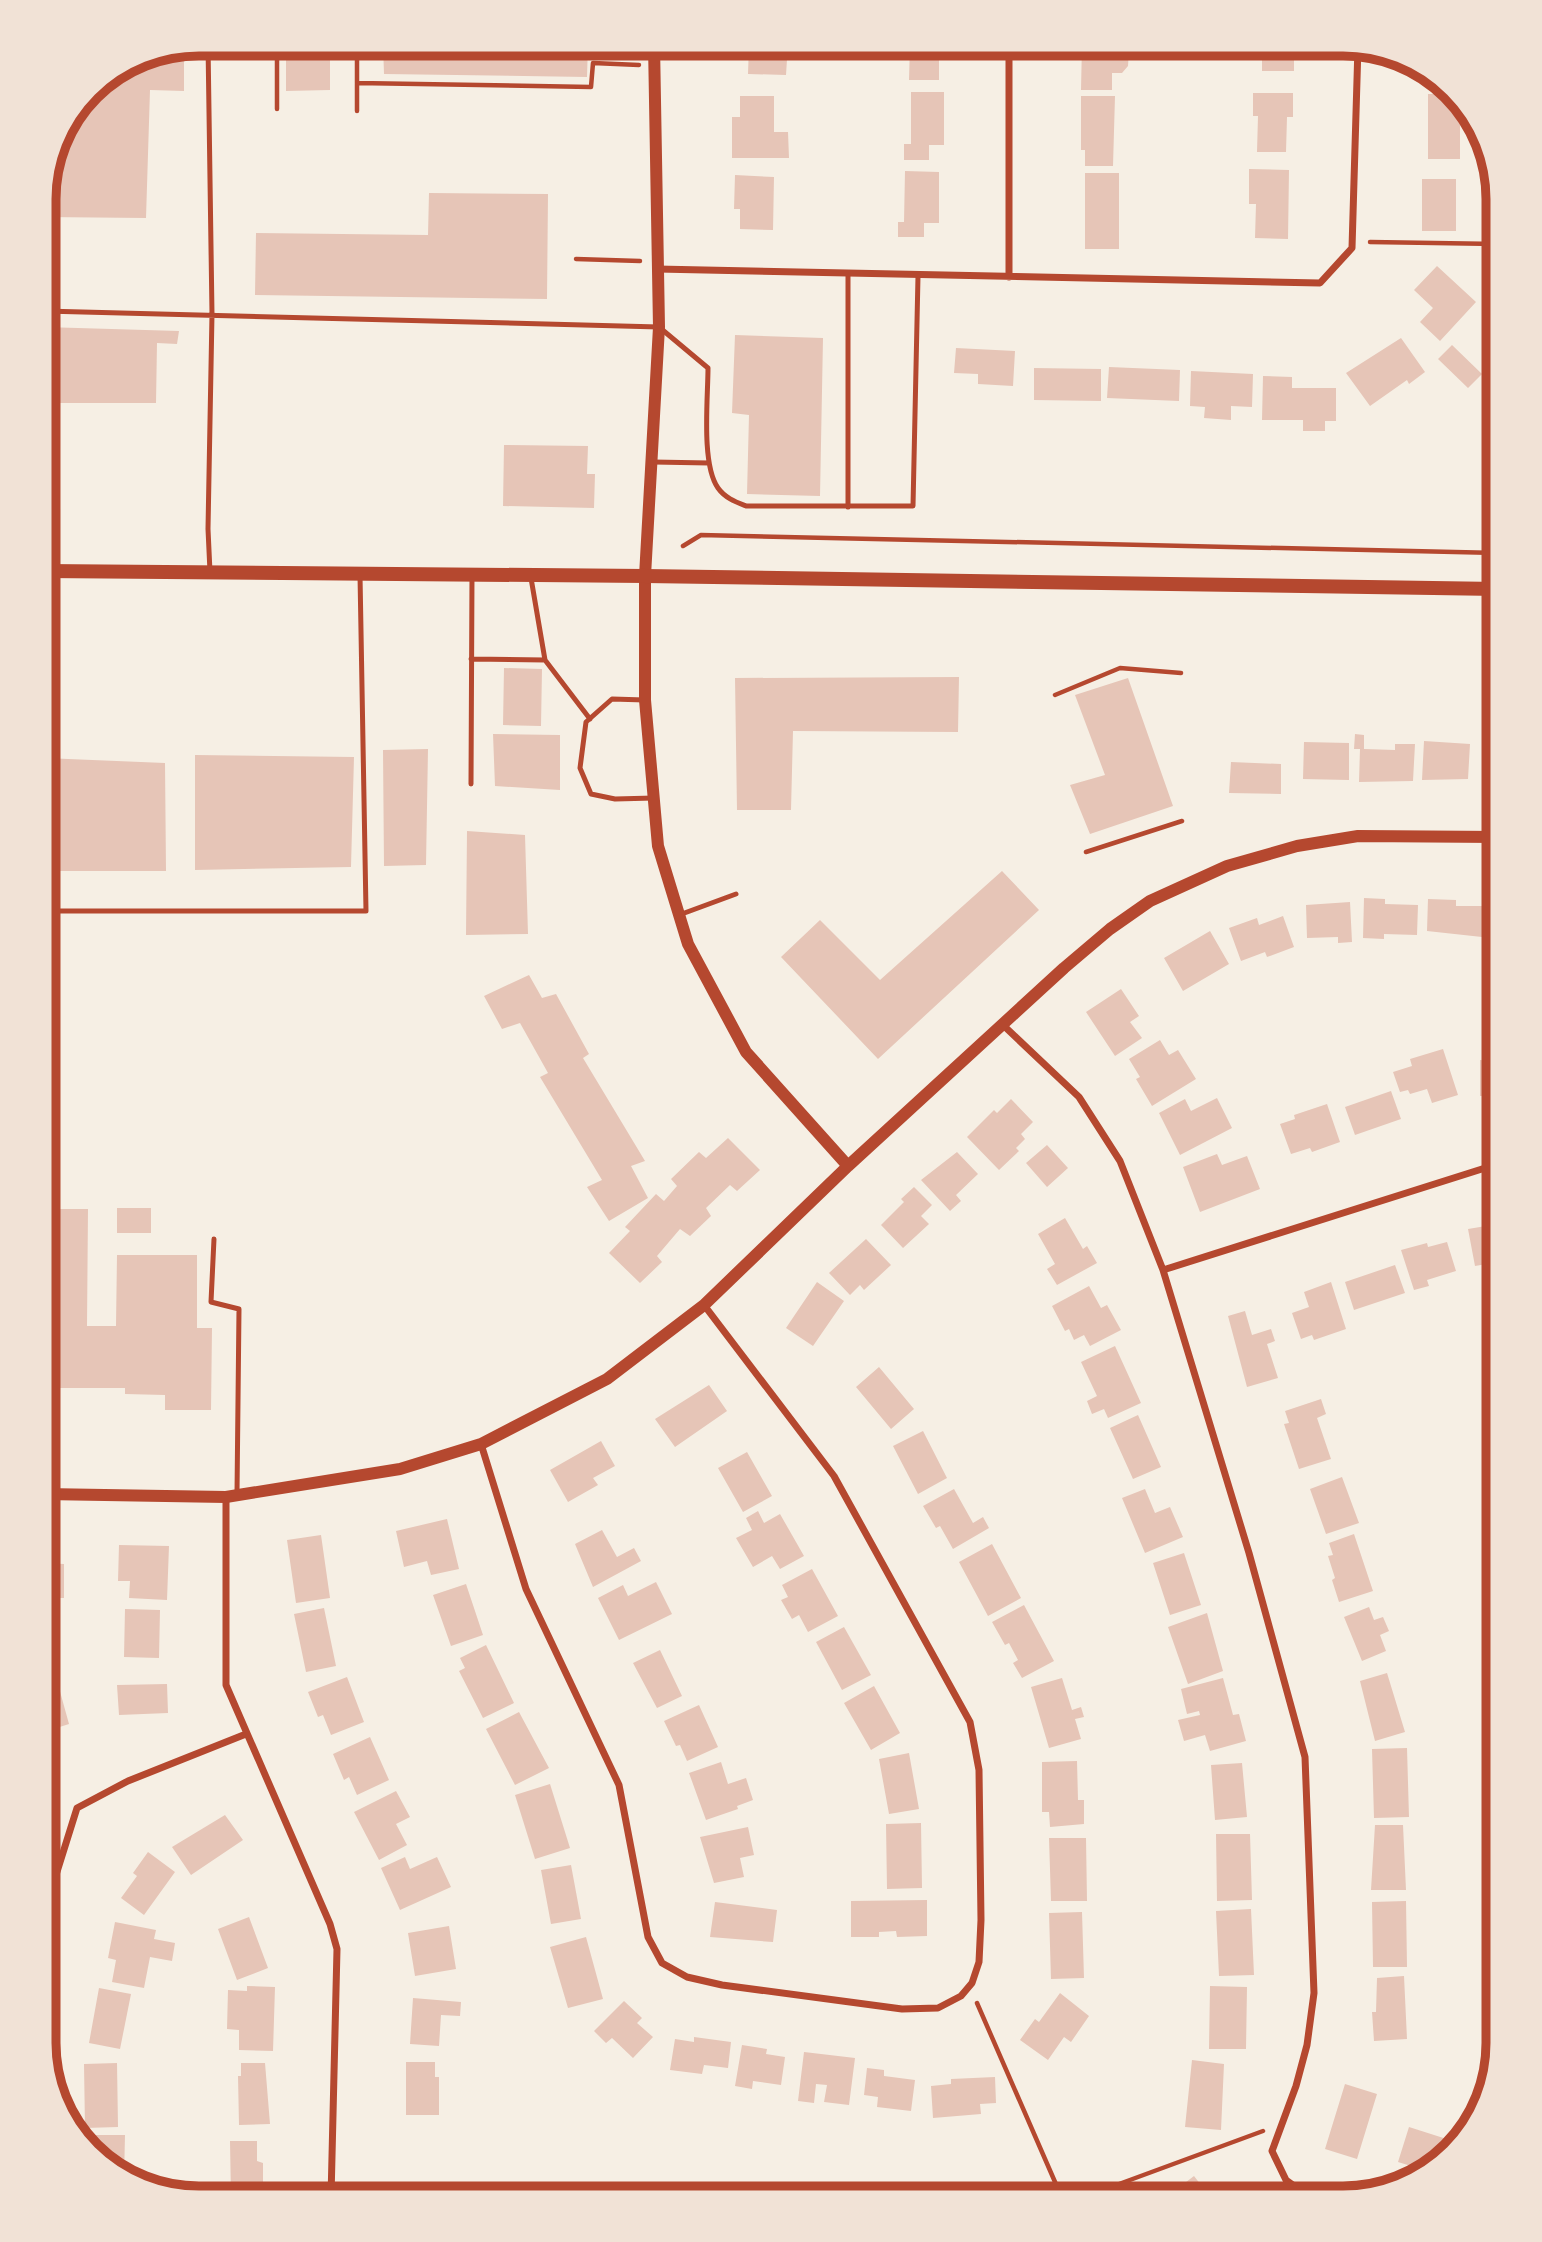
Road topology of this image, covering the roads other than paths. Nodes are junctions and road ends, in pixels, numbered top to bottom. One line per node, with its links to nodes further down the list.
1 (208, 56): 10 (lane)
2 (654, 56): 5 (street)
3 (1009, 56): 8 (street)
4 (1358, 57): 8 (street)
5 (655, 265): 6 (street); 11 (street)
6 (848, 275): 7 (street); 14 (lane)
7 (918, 276): 8 (street); 14 (lane)
8 (1009, 277)
9 (56, 311): 10 (lane)
10 (212, 314): 11 (lane); 16 (lane)
11 (659, 327): 12 (street); 13 (lane)
12 (651, 462): 13 (lane); 20 (street)
13 (709, 463): 14 (lane)
14 (848, 507)
15 (56, 571): 16 (main road)
16 (210, 572): 17 (main road)
17 (360, 574): 18 (main road); 30 (lane)
18 (472, 575): 19 (main road); 22 (lane)
19 (531, 575): 20 (main road); 23 (lane)
20 (645, 576): 21 (main road); 24 (street)
21 (1486, 589)
22 (471, 659): 23 (lane); 26 (lane)
23 (544, 660): 25 (lane)
24 (645, 700): 25 (lane); 27 (street)
25 (590, 719): 27 (lane)
26 (471, 784)
27 (653, 798): 31 (street)
28 (1486, 837): 32 (street)
29 (736, 894): 31 (lane)
30 (56, 911)
31 (679, 915): 33 (street)
32 (1003, 1025): 33 (street); 36 (street)
33 (848, 1166): 37 (street)
34 (1486, 1168): 36 (street)
35 (214, 1239): 40 (lane)
36 (1163, 1270): 44 (street)
37 (704, 1305): 38 (street); 38 (street)
38 (481, 1444): 40 (street)
39 (56, 1494): 40 (street)
40 (232, 1496): 41 (street)
41 (246, 1734): 42 (street); 43 (street)
42 (56, 1872)
43 (331, 2186)
44 (1294, 2186)

